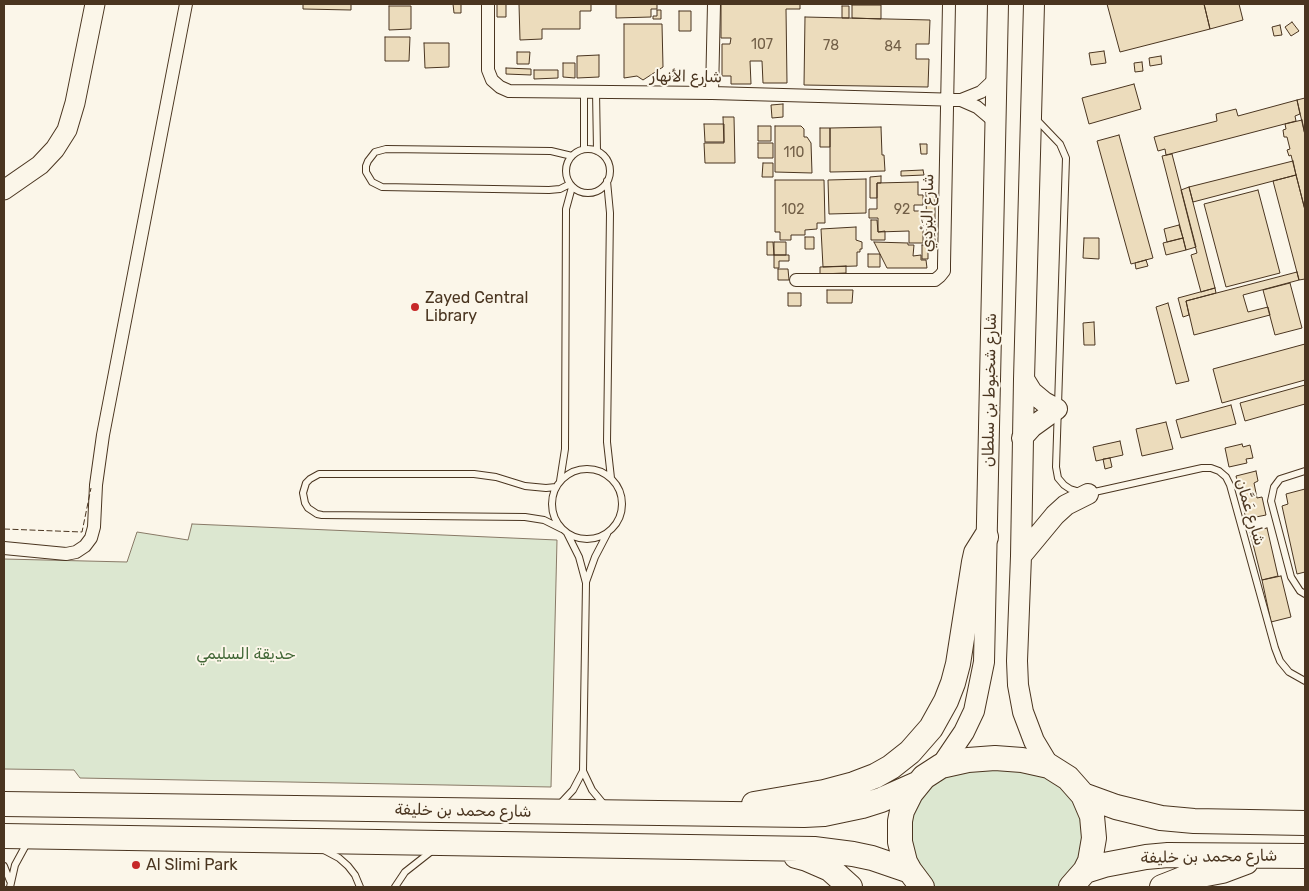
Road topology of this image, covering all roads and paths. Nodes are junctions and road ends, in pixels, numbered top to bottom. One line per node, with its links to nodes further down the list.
1 (95, 4): 22 (street)
2 (186, 4): 34 (street)
3 (488, 4): 11 (street, شارع الأنهار)
4 (714, 4): 12 (street)
5 (948, 4): 13 (street, شارع البَرْدِي)
6 (998, 4): 9 (main road, شارع شخبوط بن سلطان)
7 (1022, 4): 10 (main road)
8 (1034, 4): 10 (main road, شارع شخبوط بن سلطان)
9 (997, 77): 14 (street, شارع الأنهار); 16 (main road, شارع شخبوط بن سلطان)
10 (1032, 87): 15 (main road, شارع شخبوط بن سلطان)
11 (590, 91): 12 (street, شارع الأنهار); 17 (lane); 18 (lane)
12 (712, 93): 13 (street, شارع الأنهار)
13 (946, 100): 14 (street, شارع الأنهار); 23 (street, شارع البَرْدِي)
14 (961, 100): 16 (street, شارع الأنهار)
15 (1031, 114): 24 (main road, شارع شخبوط بن سلطان); 25 (lane)
16 (996, 123): 33 (main road, شارع شخبوط بن سلطان)
17 (584, 149): 18 (lane); 19 (lane)
18 (597, 151): 20 (lane)
19 (572, 156): 21 (lane); 21 (lane)
20 (607, 181): 21 (lane); 28 (lane)
21 (571, 186): 29 (lane)
22 (4, 190)
23 (796, 280)
24 (1024, 379): 25 (main road); 26 (main road, شارع شخبوط بن سلطان)
25 (1057, 409): 26 (main road); 30 (lane)
26 (1022, 438): 35 (main road, شارع شخبوط بن سلطان)
27 (1305, 471): 37 (lane)
28 (611, 478): 29 (lane); 32 (lane)
29 (558, 484): 31 (lane); 31 (lane)
30 (1088, 494): 35 (main road); 38 (lane, شارع عَمَّان)
31 (565, 531): 32 (lane); 36 (lane)
32 (607, 533): 36 (lane)
33 (986, 537): 39 (main road, شارع شخبوط بن سلطان); 47 (highway)
34 (4, 548)
35 (1021, 556): 40 (main road, شارع شخبوط بن سلطان)
36 (586, 583): 41 (lane)
37 (1305, 594)
38 (1305, 681)
39 (942, 766): 40 (highway); 42 (highway)
40 (1049, 766): 43 (highway)
41 (583, 771): 45 (lane); 46 (lane)
42 (917, 784): 47 (highway, شارع محمد بن خليفة); 57 (highway)
43 (1083, 795): 48 (highway, شارع محمد بن خليفة); 58 (highway)
44 (4, 804): 45 (highway, شارع محمد بن خليفة)
45 (550, 812): 46 (highway, شارع محمد بن خليفة)
46 (612, 813): 47 (highway, شارع محمد بن خليفة)
47 (719, 814)
48 (1305, 823)
49 (4, 836): 50 (highway, شارع محمد بن خليفة)
50 (32, 836): 51 (highway, شارع محمد بن خليفة); 59 (lane)
51 (307, 841): 52 (highway, شارع محمد بن خليفة); 60 (lane)
52 (443, 843): 53 (highway, شارع محمد بن خليفة); 61 (lane)
53 (765, 848): 57 (highway, شارع محمد بن خليفة); 62 (highway)
54 (1257, 856): 55 (highway, شارع محمد بن خليفة); 58 (highway, شارع محمد بن خليفة); 63 (highway)
55 (1305, 856)
56 (4, 866): 59 (lane)
57 (916, 881)
58 (1078, 881)
59 (10, 884)
60 (360, 887)
61 (395, 887)
62 (850, 887)
63 (1162, 887)

